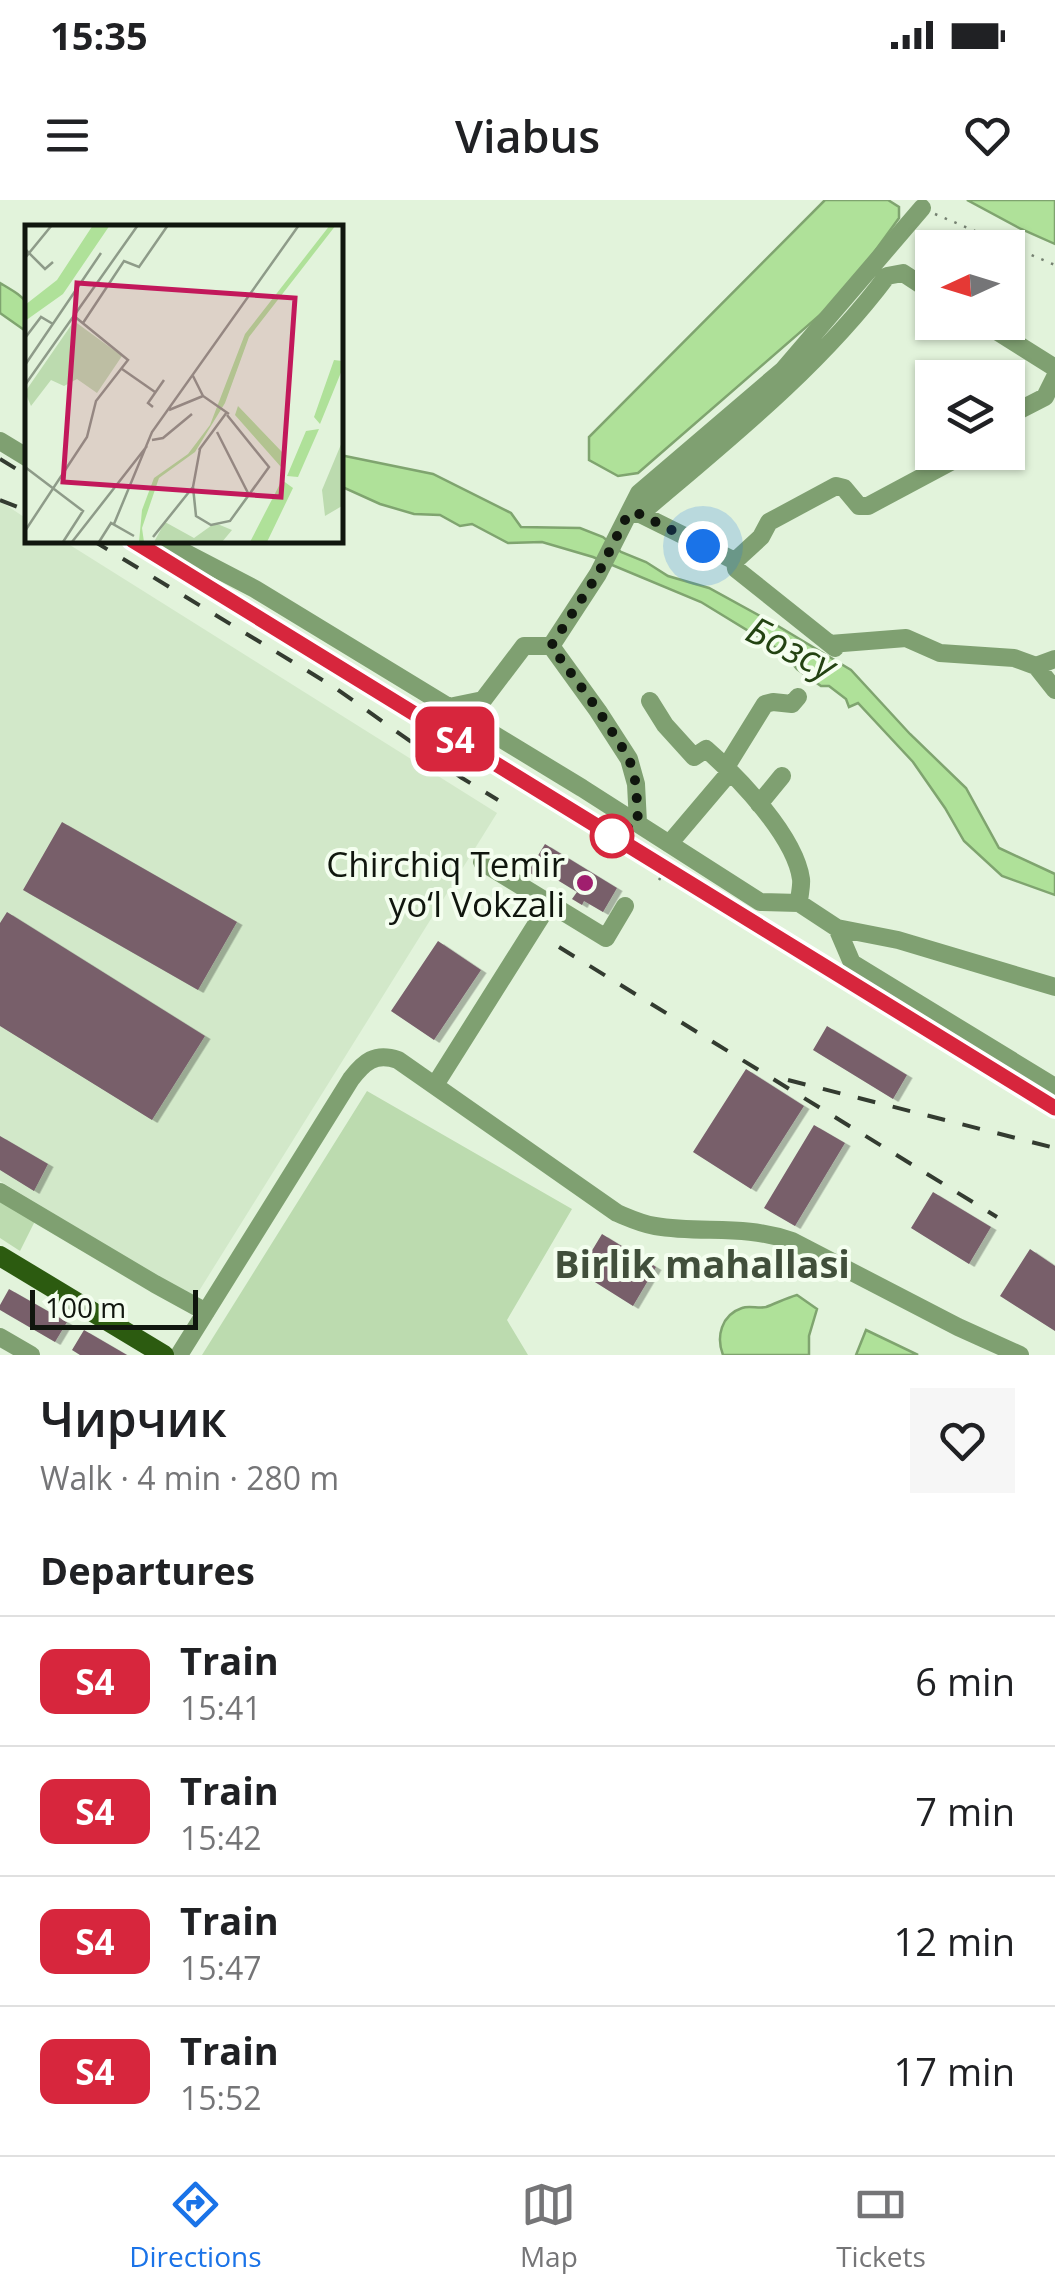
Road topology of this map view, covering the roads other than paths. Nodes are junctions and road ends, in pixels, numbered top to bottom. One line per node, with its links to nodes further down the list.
1 (922, 208): 10 (street)
2 (915, 281): 10 (street)
3 (1011, 340): 4 (street)
4 (1055, 368)
5 (1055, 377): 6 (street)
6 (1025, 407)
7 (0, 441): 8 (street)
8 (25, 456)
9 (936, 470): 12 (street)
10 (634, 514): 12 (street); 13 (street)
11 (165, 542): 19 (street)
12 (735, 562): 15 (street)
13 (551, 646): 19 (street); 23 (street)
14 (1055, 658): 15 (street)
15 (1036, 666): 16 (street)
16 (1055, 690)
17 (798, 697): 20 (street)
18 (650, 701): 20 (street)
19 (449, 707): 23 (street)
20 (728, 770): 22 (street); 24 (street)
21 (782, 776): 22 (street)
22 (759, 804): 27 (street)
23 (638, 823): 24 (street)
24 (674, 846): 27 (street)
25 (482, 862): 26 (street)
26 (549, 904): 28 (street); 31 (street)
27 (799, 904): 29 (street)
28 (625, 906)
29 (837, 928): 30 (street); 32 (street)
30 (1055, 986)
31 (435, 1085): 36 (street); 42 (street)
32 (1055, 1087)
33 (0, 1192): 36 (street)
34 (0, 1256): 40 (main road)
35 (0, 1270): 39 (main road)
36 (206, 1312): 41 (street)
37 (0, 1337): 38 (street)
38 (31, 1355)
39 (141, 1355)
40 (164, 1355)
41 (179, 1355)
42 (1020, 1355)

